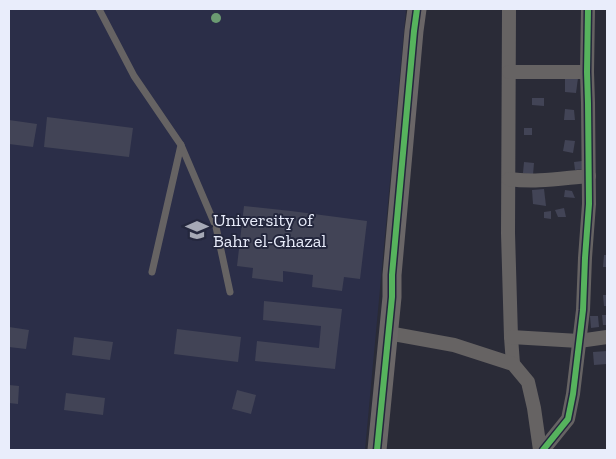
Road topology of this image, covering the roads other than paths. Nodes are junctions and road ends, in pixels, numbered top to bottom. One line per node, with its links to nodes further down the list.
1 (99, 9): 7 (lane)
2 (417, 9): 12 (street)
3 (509, 9): 5 (street)
4 (588, 9): 6 (street)
5 (510, 72): 6 (street); 9 (street)
6 (586, 72): 8 (street)
7 (181, 145): 10 (lane); 11 (lane)
8 (589, 176): 9 (street); 15 (street)
9 (509, 179): 13 (street)
10 (152, 272)
11 (230, 292)
12 (388, 333): 16 (street); 17 (street)
13 (511, 337): 15 (street); 16 (street)
14 (607, 337): 15 (street)
15 (579, 341): 18 (street)
16 (513, 364): 18 (street)
17 (377, 450)
18 (542, 450)

